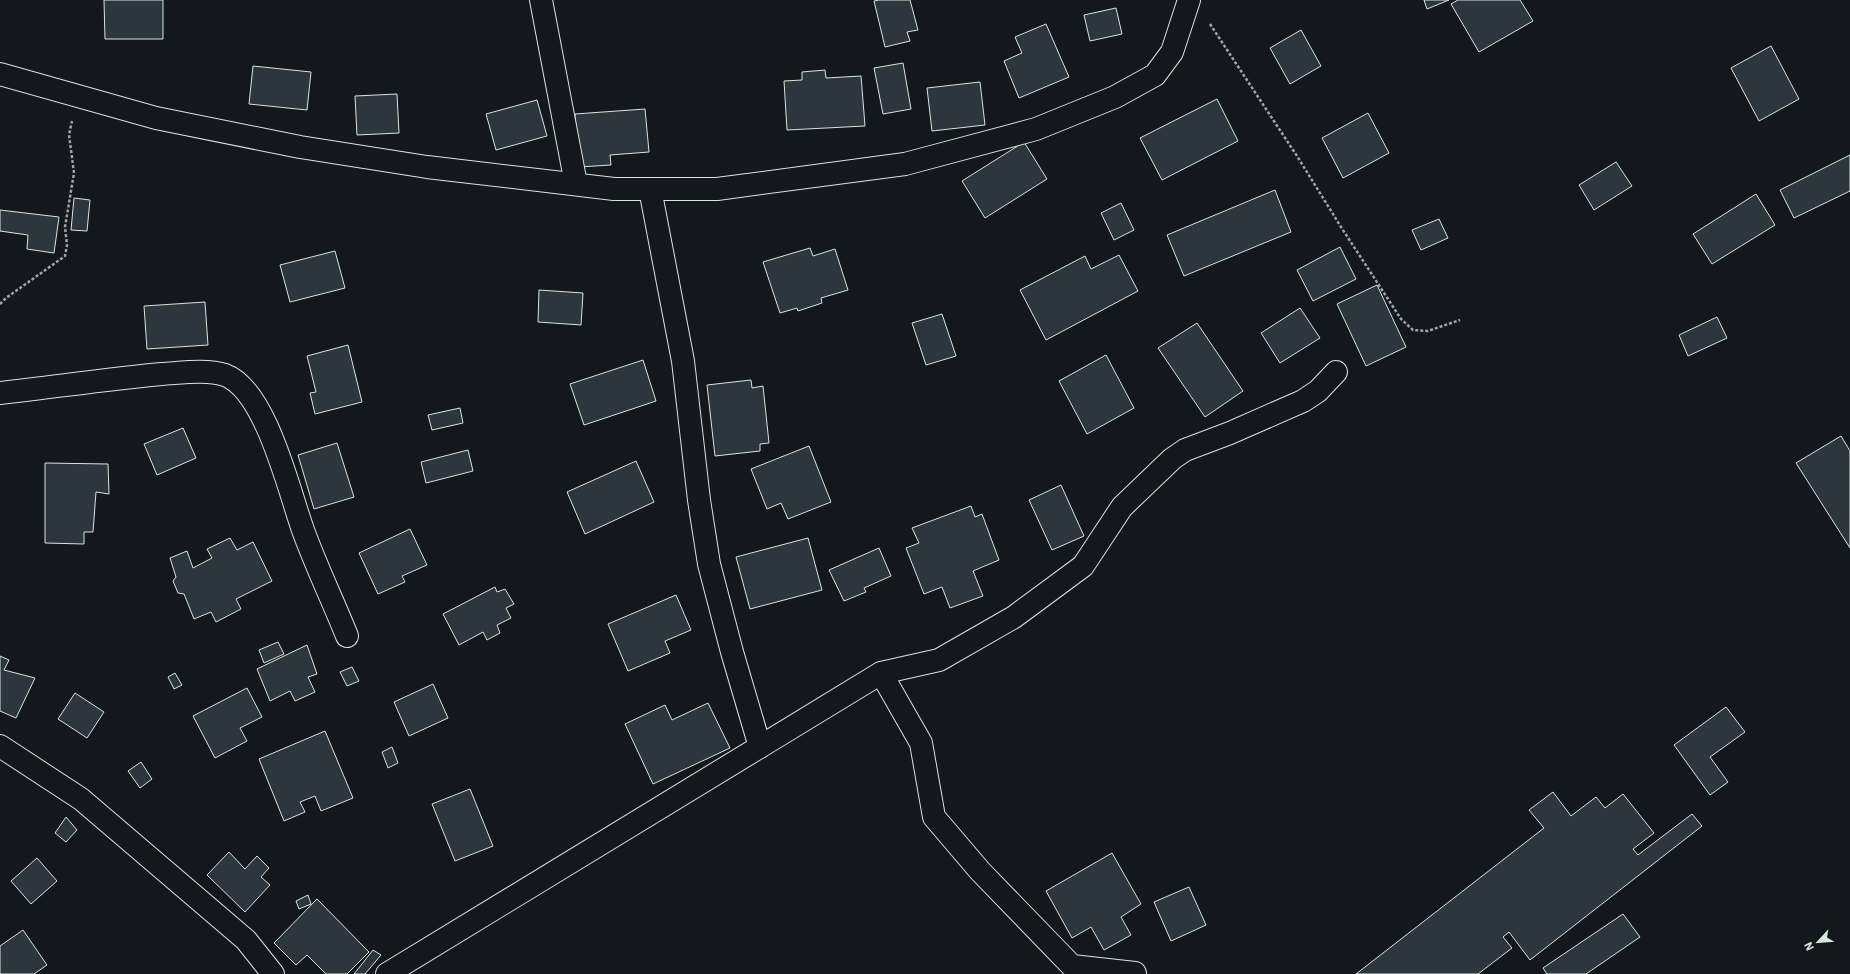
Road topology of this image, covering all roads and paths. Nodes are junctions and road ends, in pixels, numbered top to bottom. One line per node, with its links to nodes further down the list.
1 (541, 0): 6 (street)
2 (1190, 0): 7 (street)
3 (1206, 19): 9 (path)
4 (0, 74): 5 (street)
5 (77, 96): 6 (street); 8 (path)
6 (576, 184): 7 (street)
7 (650, 189): 15 (street)
8 (0, 304)
9 (1460, 320)
10 (1336, 372): 13 (street)
11 (0, 393): 12 (street)
12 (347, 636)
13 (881, 673): 15 (street); 16 (street)
14 (0, 746): 17 (street)
15 (760, 746): 18 (street)
16 (1135, 973)
17 (273, 974)
18 (387, 974)

